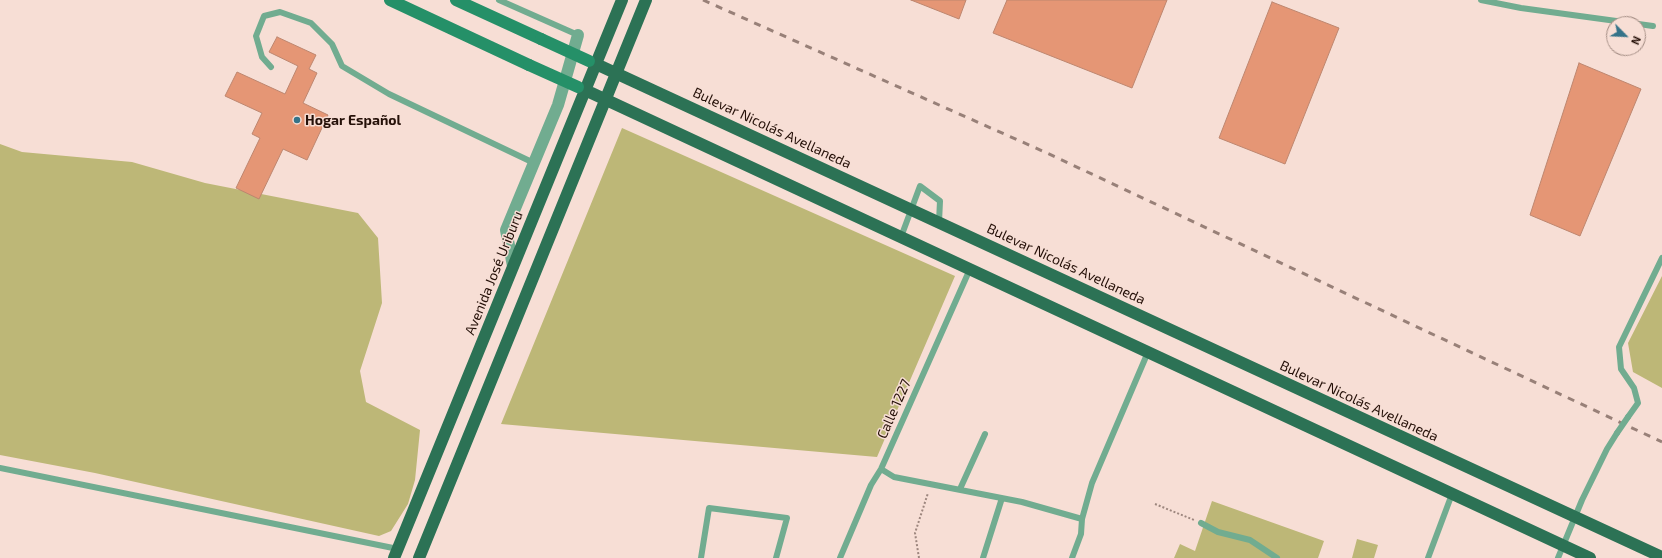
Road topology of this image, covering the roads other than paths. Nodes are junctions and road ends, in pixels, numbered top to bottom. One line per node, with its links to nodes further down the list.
1 (390, 0): 12 (main road, bridge)
2 (456, 0): 9 (main road, Bulevar Nicolás Avellaneda, bridge)
3 (499, 0): 8 (lane)
4 (622, 0): 9 (main road, Avenida José Uriburu)
5 (646, 0): 11 (main road)
6 (1481, 0): 7 (lane)
7 (1653, 26)
8 (578, 35): 14 (street)
9 (592, 62): 11 (main road, Bulevar Nicolás Avellaneda); 12 (main road, Avenida José Uriburu)
10 (271, 67): 14 (lane)
11 (616, 73): 13 (main road); 15 (main road, Bulevar Nicolás Avellaneda)
12 (581, 88): 13 (main road); 19 (main road, Avenida José Uriburu)
13 (605, 99): 17 (main road); 35 (main road)
14 (534, 163): 19 (street)
15 (912, 209): 16 (main road, Bulevar Nicolás Avellaneda); 16 (lane); 17 (lane)
16 (940, 222): 28 (main road, Bulevar Nicolás Avellaneda)
17 (901, 237): 20 (main road)
18 (1662, 258): 28 (lane, bridge)
19 (513, 266): 32 (main road, Avenida José Uriburu)
20 (970, 269): 21 (main road); 24 (lane, Calle 1227)
21 (1148, 352): 26 (main road); 29 (lane)
22 (985, 434): 25 (lane)
23 (0, 468): 32 (lane)
24 (881, 469): 25 (lane); 38 (lane, Calle 1227)
25 (960, 489): 27 (lane)
26 (1452, 494): 31 (main road); 42 (lane)
27 (1002, 498): 29 (lane); 39 (lane)
28 (1575, 517): 31 (lane); 34 (main road, Bulevar Nicolás Avellaneda)
29 (1082, 519): 40 (lane)
30 (1201, 523): 41 (lane)
31 (1563, 546): 33 (main road); 43 (lane)
32 (396, 553)
33 (1580, 555): 44 (main road)
34 (1662, 557)
35 (419, 558)
36 (701, 558): 37 (lane)
37 (776, 558)
38 (840, 558)
39 (983, 558)
40 (1072, 558)
41 (1277, 558)
42 (1428, 558)
43 (1558, 558)
44 (1590, 558)

